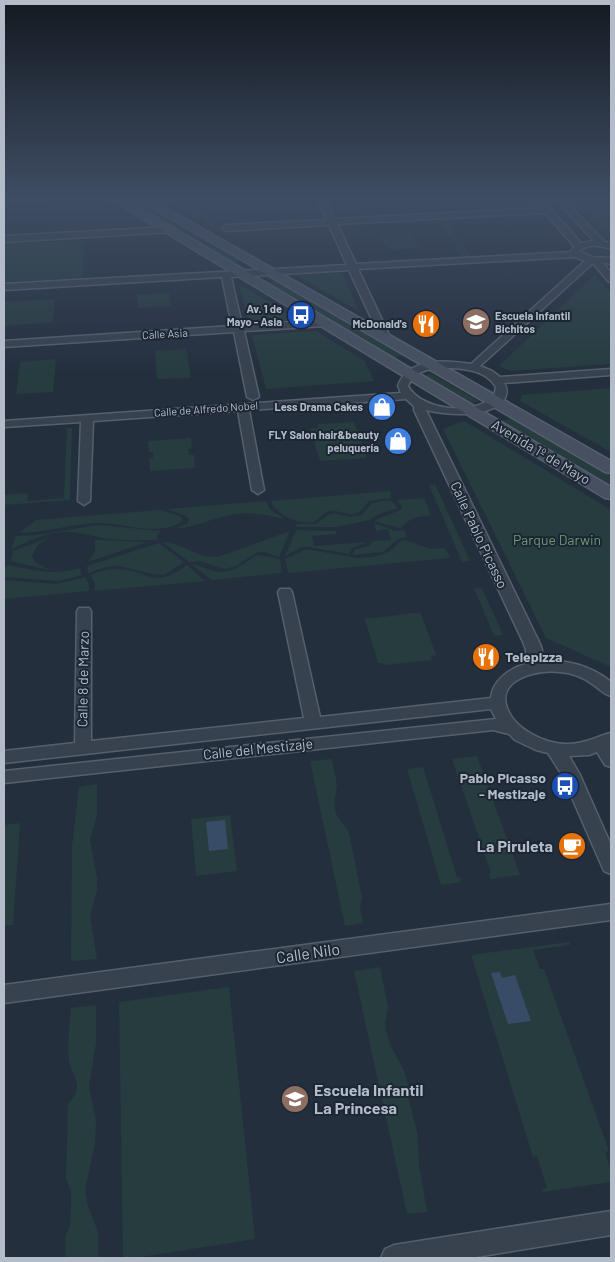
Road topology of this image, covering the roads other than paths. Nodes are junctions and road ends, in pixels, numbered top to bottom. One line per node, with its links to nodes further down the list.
1 (213, 256): 10 (street, Avenida 1º de Mayo)
2 (244, 256): 9 (street, Avenida 1º de Mayo)
3 (348, 256): 8 (street)
4 (500, 256): 8 (street)
5 (587, 256): 6 (street)
6 (594, 261): 7 (street); 12 (street); 19 (street)
7 (611, 261)
8 (353, 267): 9 (street); 16 (street)
9 (271, 271): 10 (street); 16 (street, Avenida 1º de Mayo)
10 (242, 273): 11 (street); 14 (street, Avenida 1º de Mayo)
11 (226, 274): 13 (street); 15 (street)
12 (611, 279)
13 (4, 287)
14 (325, 323): 15 (street, Calle Asia); 22 (street, Avenida 1º de Mayo)
15 (238, 330): 17 (street, Calle Asia); 24 (street)
16 (385, 337): 18 (street, Avenida 1º de Mayo)
17 (4, 344)
18 (434, 365): 19 (street, Avenida 1º de Mayo); 22 (street, Avenida 1º de Mayo); 23 (street, Avenida 1º de Mayo)
19 (472, 368): 23 (street, Avenida 1º de Mayo)
20 (611, 372): 23 (street)
21 (611, 380): 23 (street)
22 (410, 390): 24 (street, Calle de Alfredo Nobel); 25 (street, Calle de Alfredo Nobel); 26 (street, Avenida 1º de Mayo); 26 (street, Avenida 1º de Mayo); 36 (street, Calle Pablo Picasso)
23 (498, 390): 26 (street, Avenida 1º de Mayo); 30 (street, Avenida 1º de Mayo)
24 (253, 397): 27 (street, Calle de Alfredo Nobel)
25 (243, 407): 28 (street, Calle de Alfredo Nobel); 31 (street)
26 (470, 410): 32 (street, Avenida 1º de Mayo)
27 (4, 415)
28 (86, 418): 29 (street, Calle de Alfredo Nobel); 33 (street)
29 (4, 424)
30 (611, 468)
31 (258, 490)
32 (611, 494)
33 (84, 501)
34 (285, 592): 39 (street)
35 (84, 611): 42 (street, Calle 8 de Marzo)
36 (532, 667): 37 (street); 38 (street)
37 (610, 689)
38 (498, 703): 39 (street, Calle del Mestizaje); 40 (street)
39 (314, 724): 42 (street, Calle del Mestizaje)
40 (512, 729): 43 (street); 46 (street, Calle del Mestizaje)
41 (607, 742): 43 (street); 45 (street)
42 (83, 748): 44 (street, Calle del Mestizaje)
43 (554, 750): 47 (street)
44 (4, 757)
45 (611, 761)
46 (4, 777)
47 (611, 866)
48 (611, 912): 49 (street, Calle Nilo)
49 (4, 994)
50 (611, 1222): 51 (street)
51 (394, 1258)

